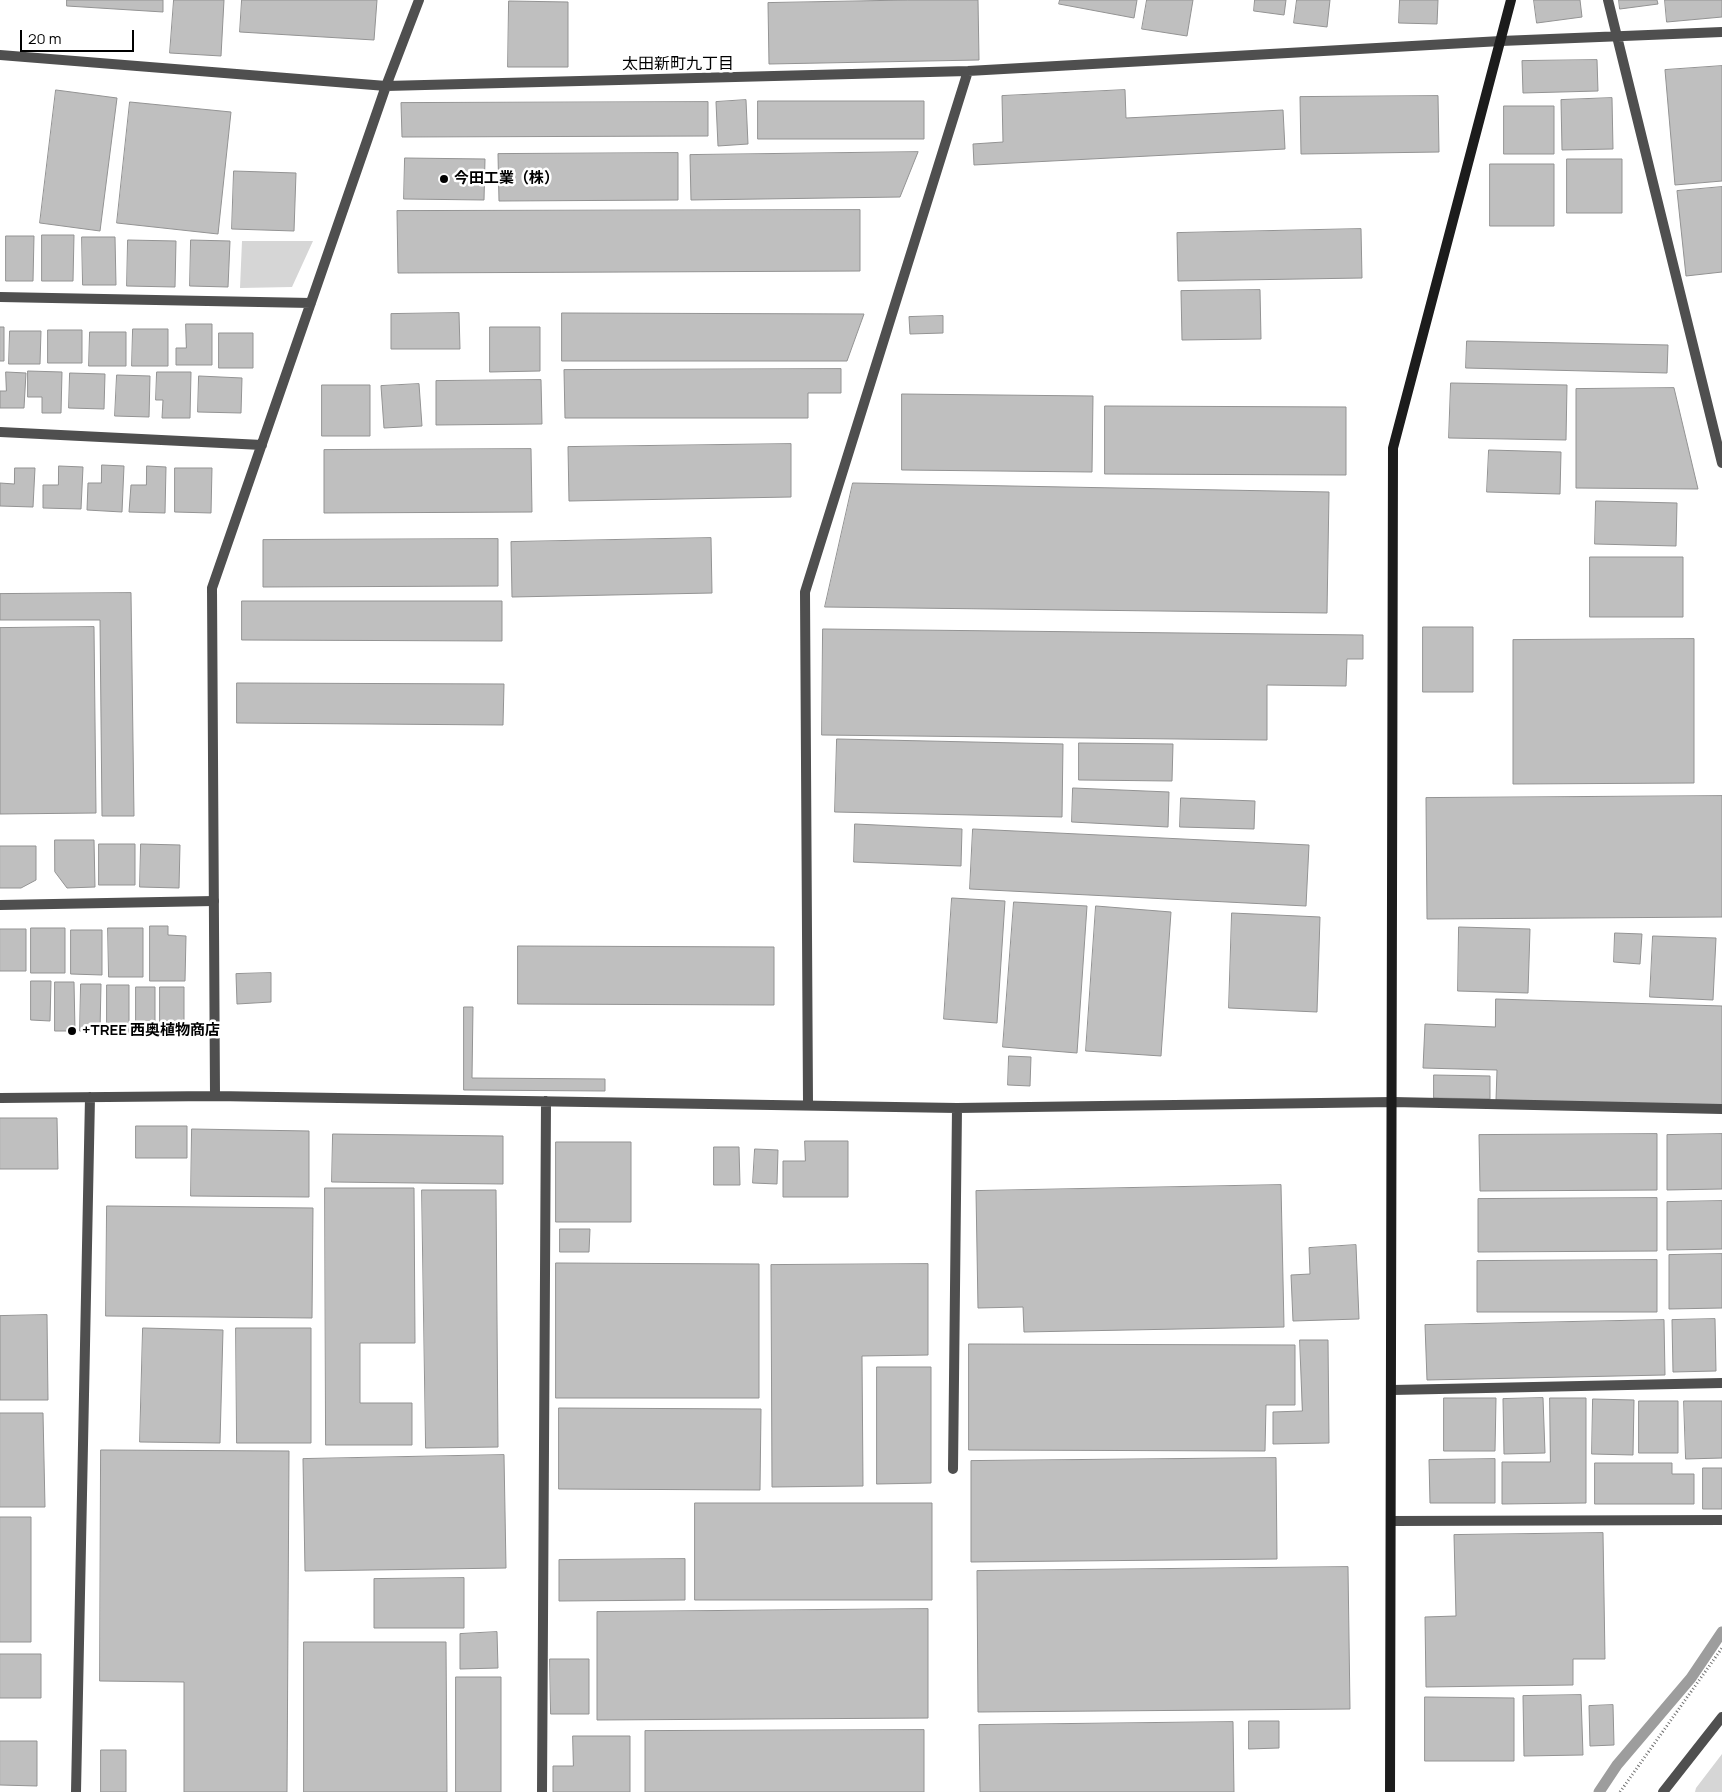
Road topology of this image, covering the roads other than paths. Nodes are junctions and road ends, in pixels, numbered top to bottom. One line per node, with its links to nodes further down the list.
1 (419, 0): 9 (street)
2 (1512, 0): 6 (street)
3 (1608, 0): 5 (street)
4 (1722, 32): 5 (street)
5 (1618, 37): 6 (street); 14 (street)
6 (1500, 41): 8 (street); 21 (street)
7 (0, 55): 9 (street)
8 (968, 71): 9 (street); 22 (street)
9 (386, 86): 11 (street)
10 (0, 297): 11 (street)
11 (311, 303): 13 (street)
12 (0, 432): 13 (street)
13 (262, 445): 15 (street)
14 (1721, 459)
15 (214, 901): 16 (street); 17 (street)
16 (0, 905)
17 (215, 1096): 18 (street); 20 (street)
18 (90, 1097): 19 (street); 31 (street)
19 (0, 1098)
20 (546, 1101): 22 (street); 32 (street)
21 (1392, 1102): 23 (street); 24 (street); 26 (street)
22 (808, 1104): 23 (street)
23 (957, 1108): 27 (street)
24 (1722, 1109)
25 (1722, 1383): 26 (street)
26 (1392, 1390): 29 (street)
27 (953, 1469)
28 (1722, 1520): 29 (street)
29 (1392, 1521): 33 (street)
30 (1722, 1717): 34 (street)
31 (76, 1792)
32 (542, 1792)
33 (1390, 1792)
34 (1663, 1792)

